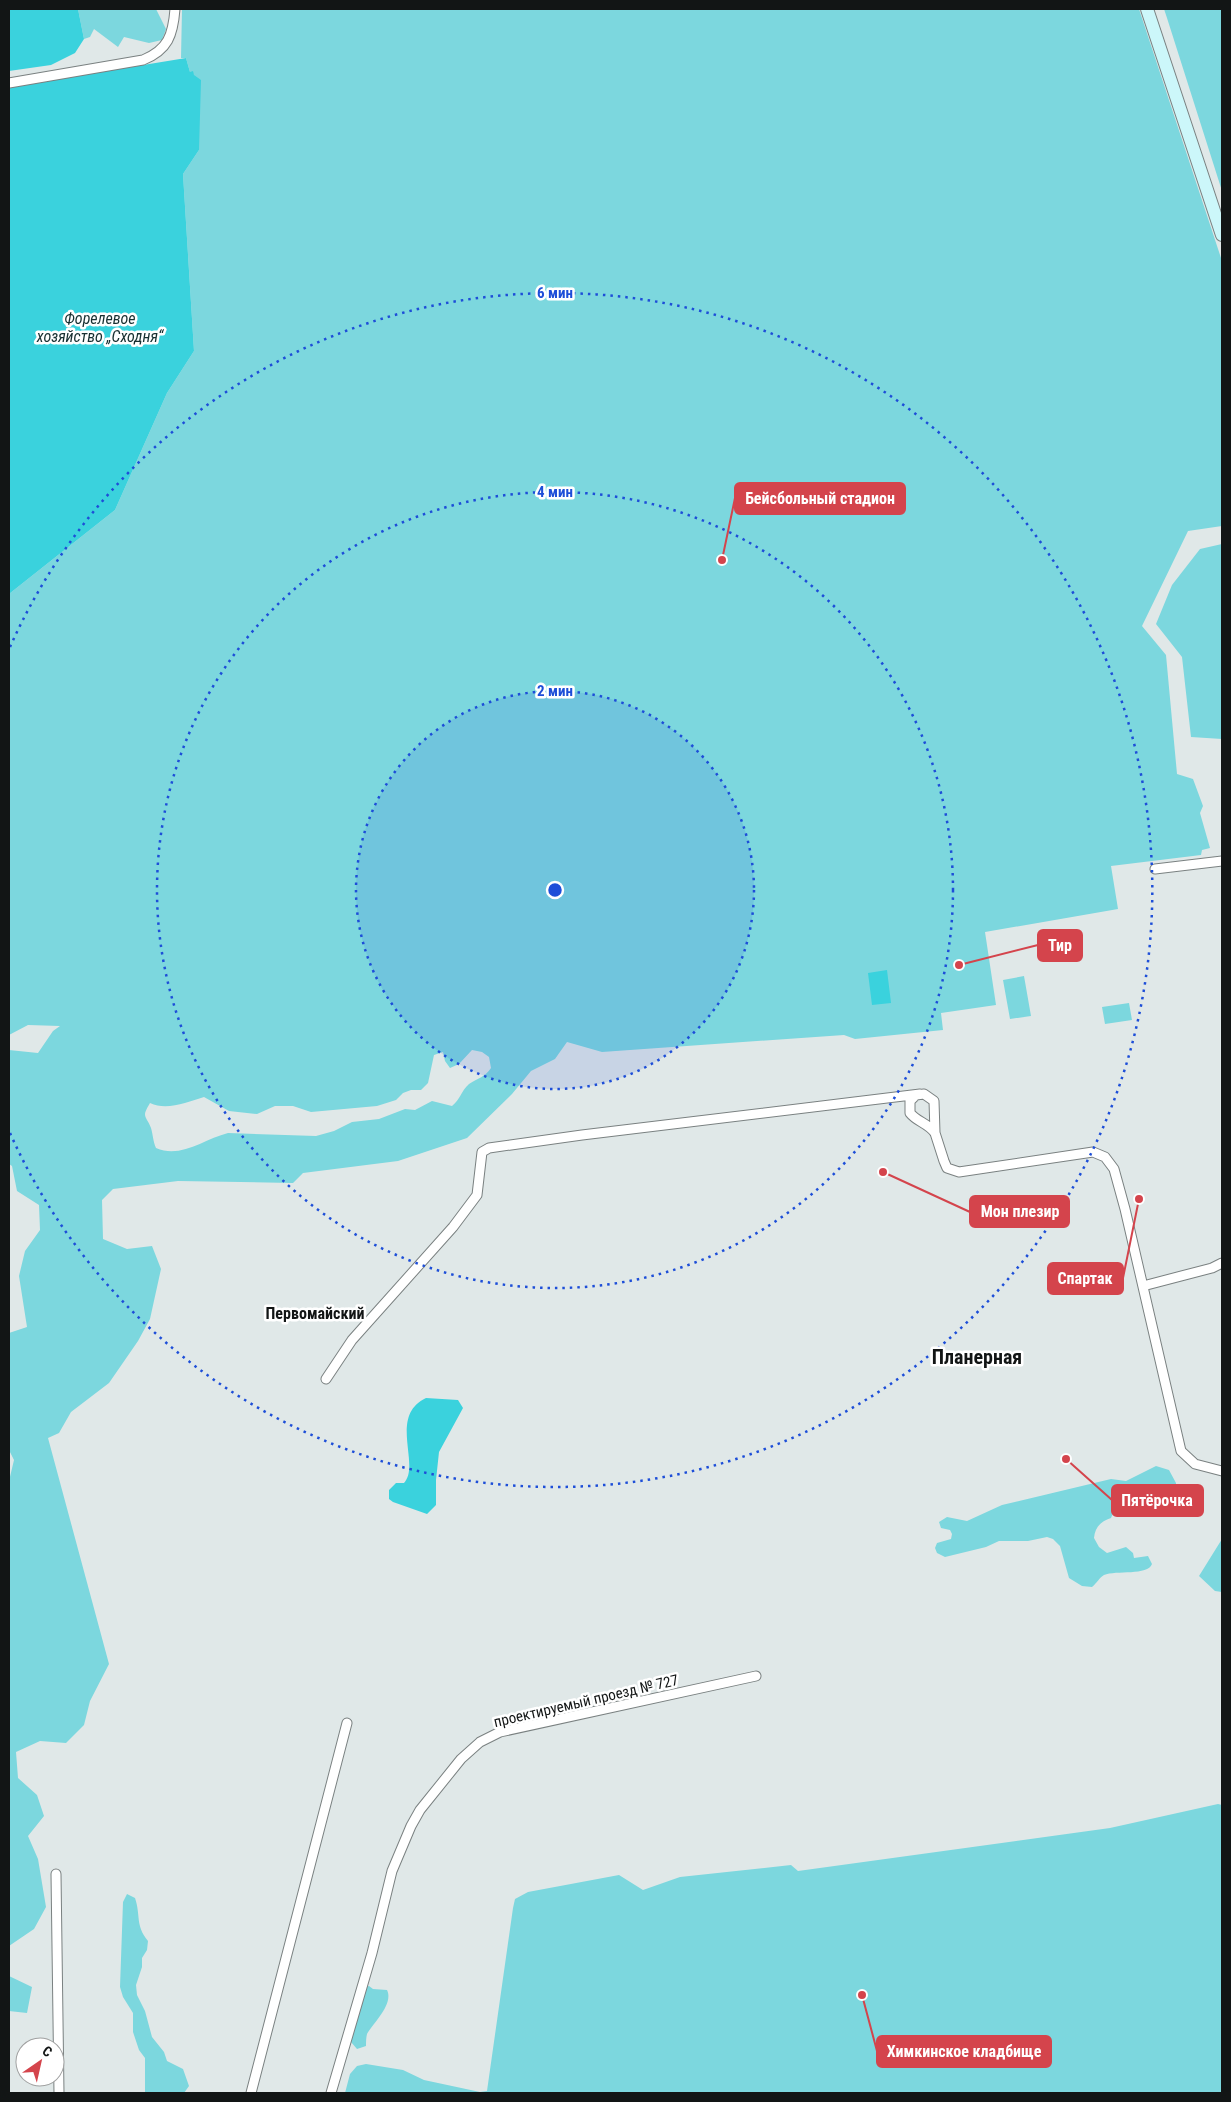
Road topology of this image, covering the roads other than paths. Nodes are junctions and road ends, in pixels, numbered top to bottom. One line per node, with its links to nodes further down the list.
1 (175, 9): 3 (street)
2 (1148, 9): 4 (main road)
3 (9, 83)
4 (1222, 235)
5 (1222, 861): 6 (street)
6 (1156, 869)
7 (920, 1094): 8 (street); 9 (street); 10 (street)
8 (897, 1096): 9 (street); 15 (street)
9 (909, 1105): 11 (street)
10 (936, 1109): 11 (street); 12 (street)
11 (920, 1120): 12 (street)
12 (935, 1133): 14 (street)
13 (1222, 1263): 14 (street)
14 (1143, 1286): 16 (street)
15 (326, 1379)
16 (1222, 1470)
17 (756, 1676): 22 (street, проектируемый проезд № 727)
18 (347, 1724): 21 (street)
19 (56, 1874): 20 (street)
20 (59, 2093)
21 (251, 2093)
22 (331, 2093)

